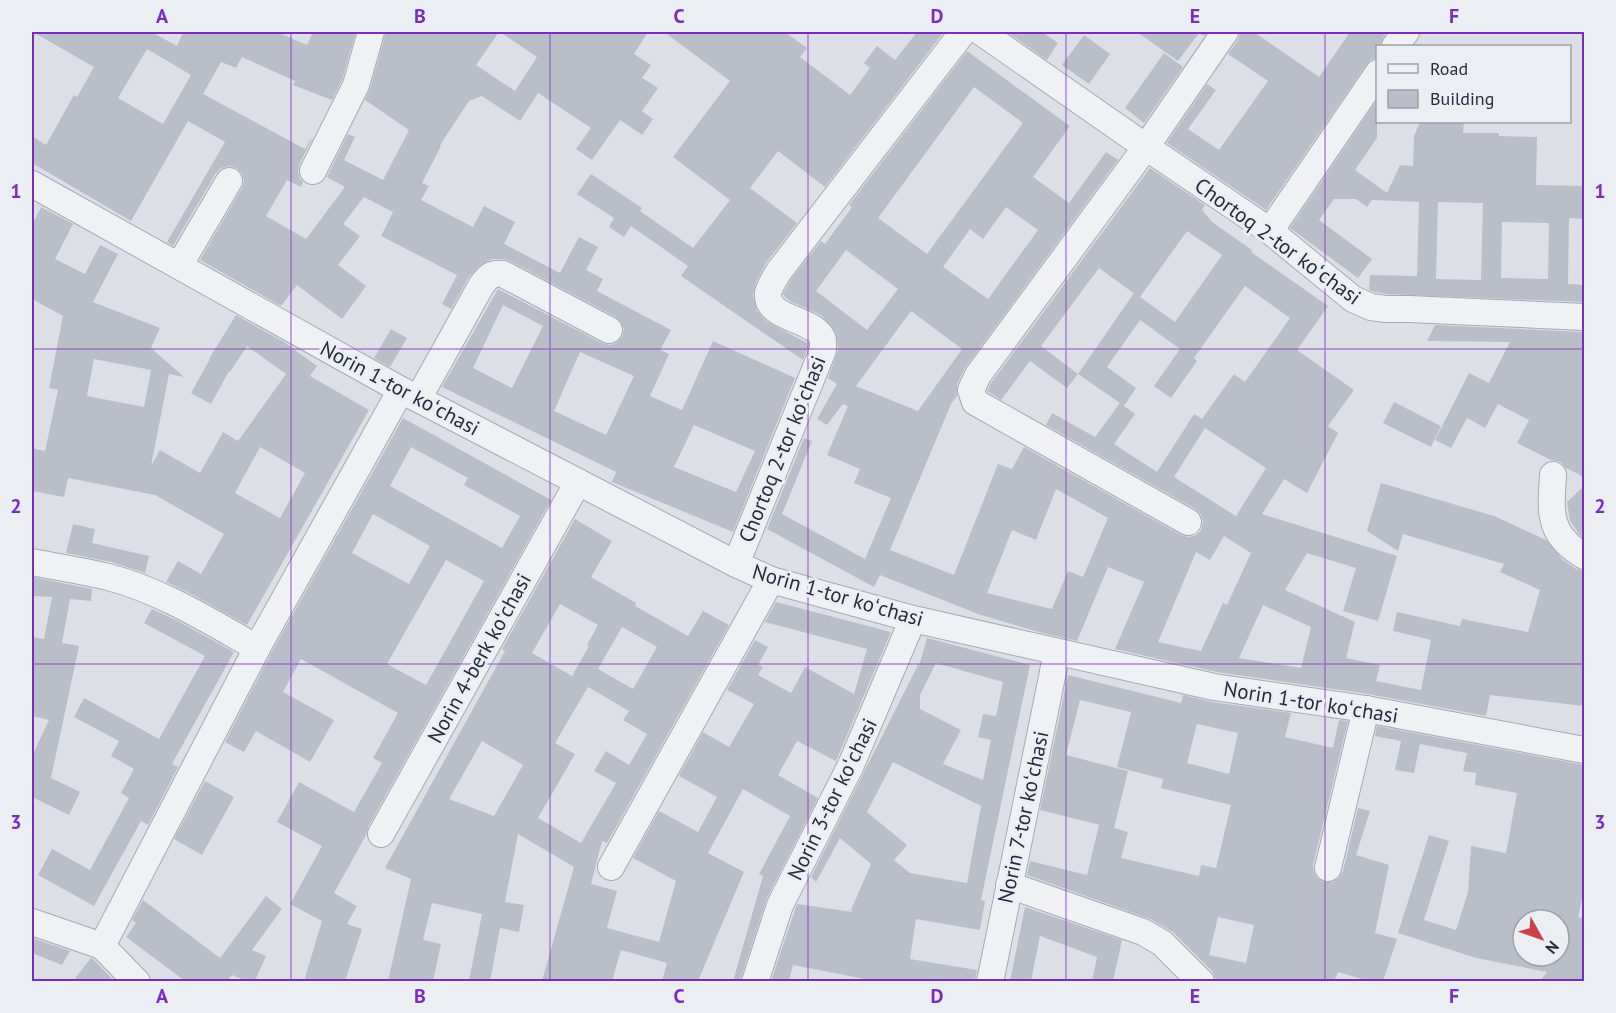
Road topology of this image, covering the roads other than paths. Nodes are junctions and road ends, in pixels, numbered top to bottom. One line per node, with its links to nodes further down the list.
1 (371, 32): 9 (street)
2 (963, 32): 22 (street, Chortoq 2-tor koʻchasi)
3 (981, 32): 8 (street, Chortoq 2-tor koʻchasi)
4 (1225, 32): 8 (street)
5 (1406, 32): 6 (street)
6 (1396, 45)
7 (1376, 74): 12 (street)
8 (1146, 147): 12 (street, Chortoq 2-tor koʻchasi); 19 (street)
9 (313, 171)
10 (229, 181): 13 (street)
11 (32, 184): 13 (street, Norin 1-tor koʻchasi)
12 (1270, 231): 14 (street, Chortoq 2-tor koʻchasi)
13 (179, 266): 16 (street, Norin 1-tor koʻchasi)
14 (1584, 317)
15 (609, 330): 16 (street)
16 (410, 394): 18 (street, Norin 1-tor koʻchasi); 25 (street)
17 (1553, 475): 20 (street)
18 (578, 483): 22 (street, Norin 1-tor koʻchasi); 29 (street, Norin 4-berk koʻchasi)
19 (1188, 522)
20 (1584, 556)
21 (32, 562): 25 (street)
22 (736, 564): 23 (street, Norin 1-tor koʻchasi)
23 (771, 580): 24 (street, Norin 1-tor koʻchasi); 30 (street)
24 (914, 619): 26 (street, Norin 1-tor koʻchasi); 36 (street, Norin 3-tor koʻchasi)
25 (257, 648): 34 (street)
26 (1057, 652): 27 (street, Norin 1-tor koʻchasi); 32 (street, Norin 7-tor koʻchasi)
27 (1366, 709): 28 (street, Norin 1-tor koʻchasi); 31 (street)
28 (1584, 750)
29 (381, 834)
30 (610, 867)
31 (1328, 868)
32 (1009, 885): 37 (street, Norin 7-tor koʻchasi); 38 (street)
33 (32, 922): 34 (street)
34 (102, 946): 35 (street)
35 (137, 981)
36 (755, 981)
37 (990, 981)
38 (1200, 981)

